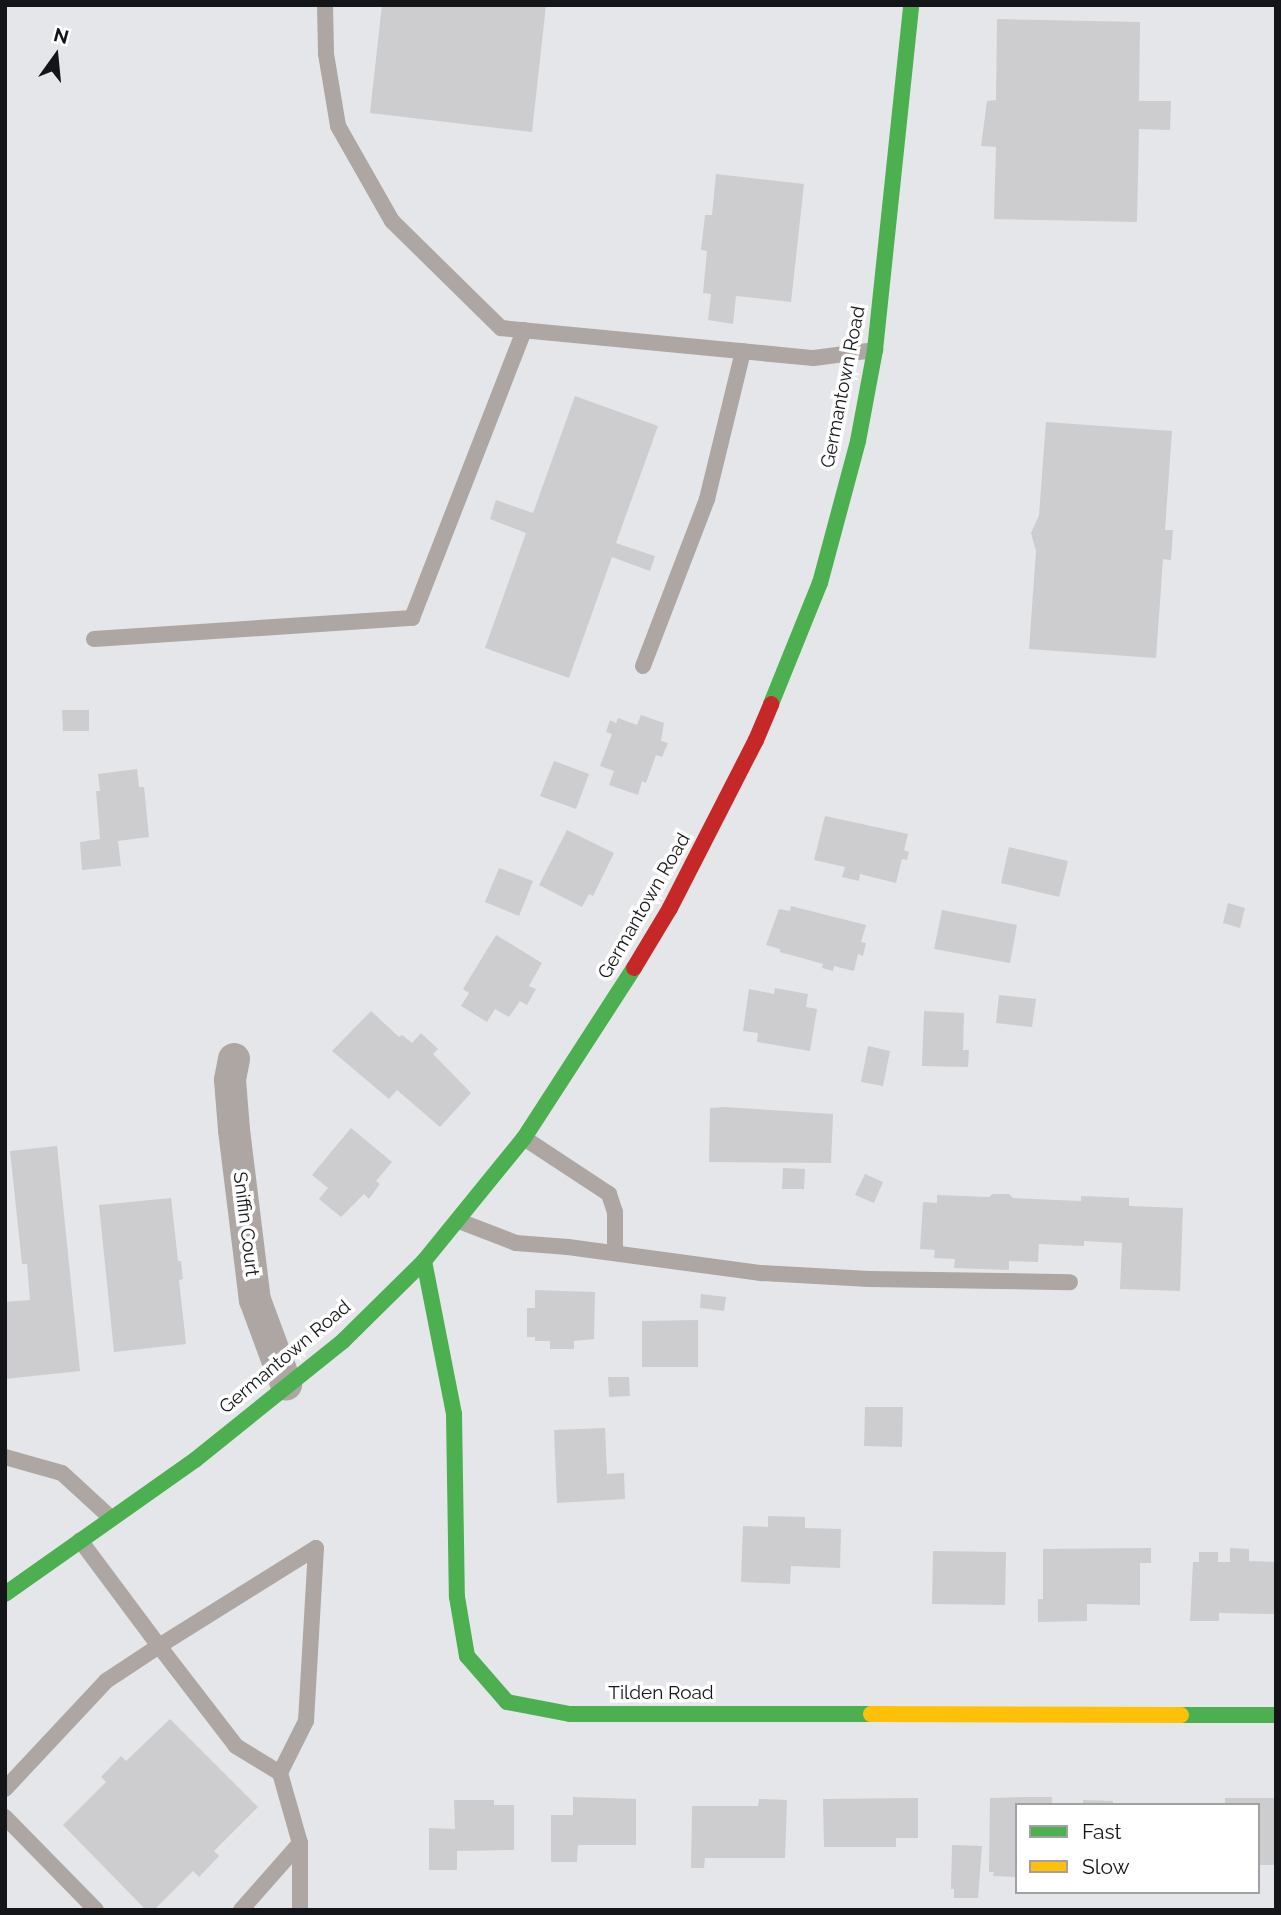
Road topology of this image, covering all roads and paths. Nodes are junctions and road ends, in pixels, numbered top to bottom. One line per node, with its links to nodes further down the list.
1 (326, 5): 3 (lane)
2 (911, 5): 4 (main road, Germantown Road)
3 (524, 330): 5 (lane); 6 (lane)
4 (875, 350): 5 (lane); 9 (main road, Germantown Road)
5 (743, 351): 7 (lane)
6 (94, 639)
7 (643, 666)
8 (234, 1059): 14 (street, Sniffin Court)
9 (524, 1138): 10 (main road, Germantown Road); 11 (lane)
10 (459, 1221): 11 (lane); 12 (main road, Germantown Road)
11 (615, 1253): 13 (lane)
12 (424, 1261): 14 (main road, Germantown Road); 20 (main road, Tilden Road)
13 (1070, 1282)
14 (286, 1384): 16 (main road, Germantown Road)
15 (5, 1457): 16 (lane)
16 (111, 1518): 17 (main road, Germantown Road)
17 (80, 1540): 18 (main road, Germantown Road); 19 (lane)
18 (5, 1594)
19 (159, 1646): 21 (lane); 21 (lane); 22 (lane)
20 (1276, 1715)
21 (280, 1773): 24 (lane)
22 (5, 1789)
23 (5, 1817): 25 (lane)
24 (300, 1843): 26 (lane); 27 (lane)
25 (96, 1910)
26 (241, 1910)
27 (300, 1910)

